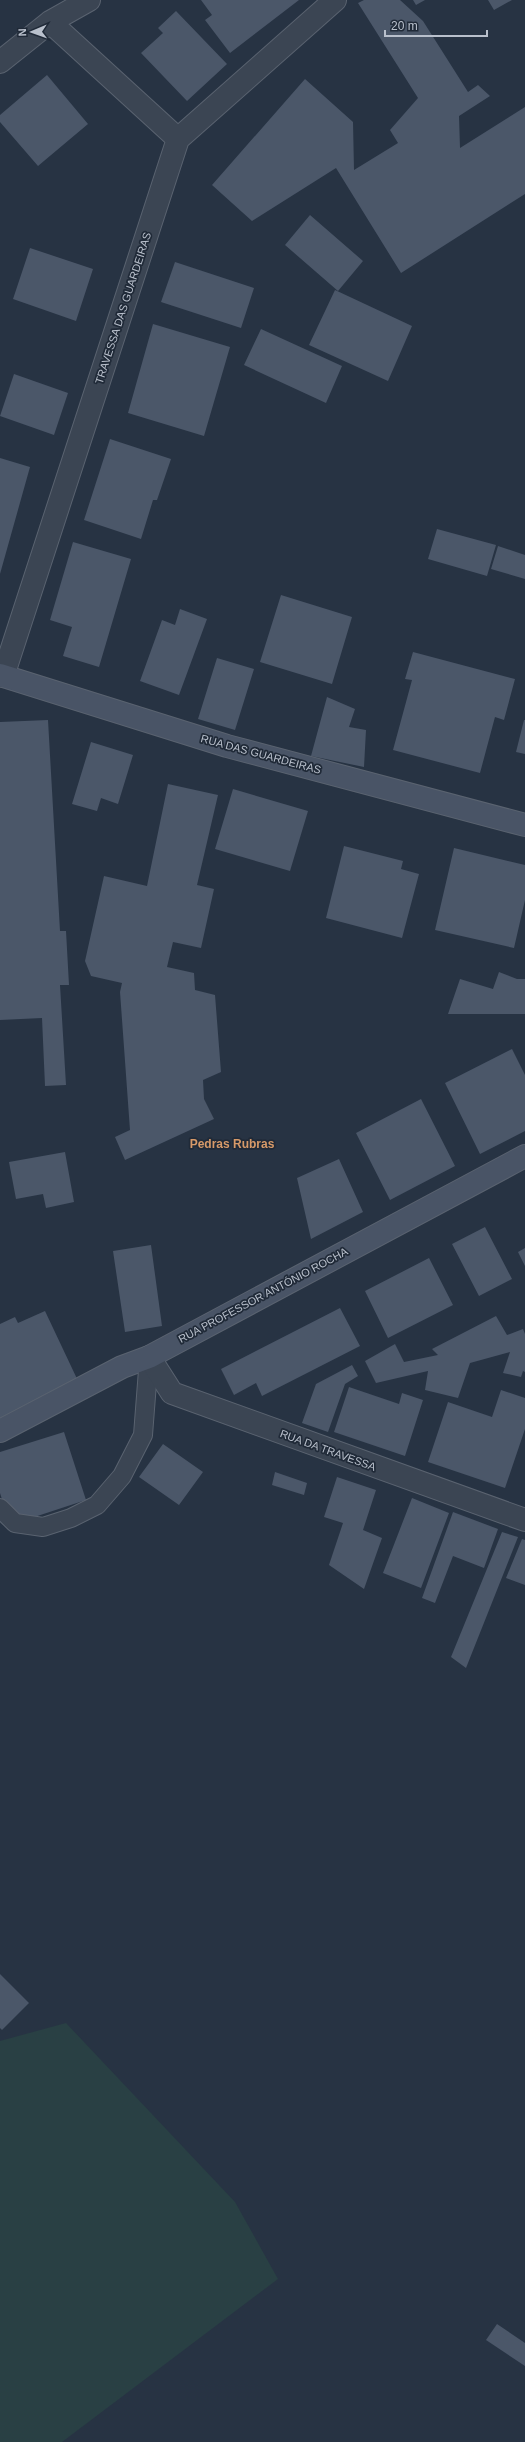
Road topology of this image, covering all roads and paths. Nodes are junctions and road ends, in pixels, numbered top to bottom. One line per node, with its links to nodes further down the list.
1 (61, 0): 4 (street)
2 (89, 0): 4 (street)
3 (335, 0): 6 (street)
4 (50, 22): 5 (street); 6 (street)
5 (0, 62)
6 (178, 139): 7 (street, TRAVESSA DAS GUARDEIRAS)
7 (2, 676): 8 (street, RUA DAS GUARDEIRAS)
8 (525, 825)
9 (525, 1156): 10 (street, RUA PROFESSOR ANTÓNIO ROCHA)
10 (149, 1357): 11 (street, RUA PROFESSOR ANTÓNIO ROCHA); 12 (lane); 13 (street, RUA DA TRAVESSA)
11 (0, 1432)
12 (0, 1508)
13 (525, 1520)

